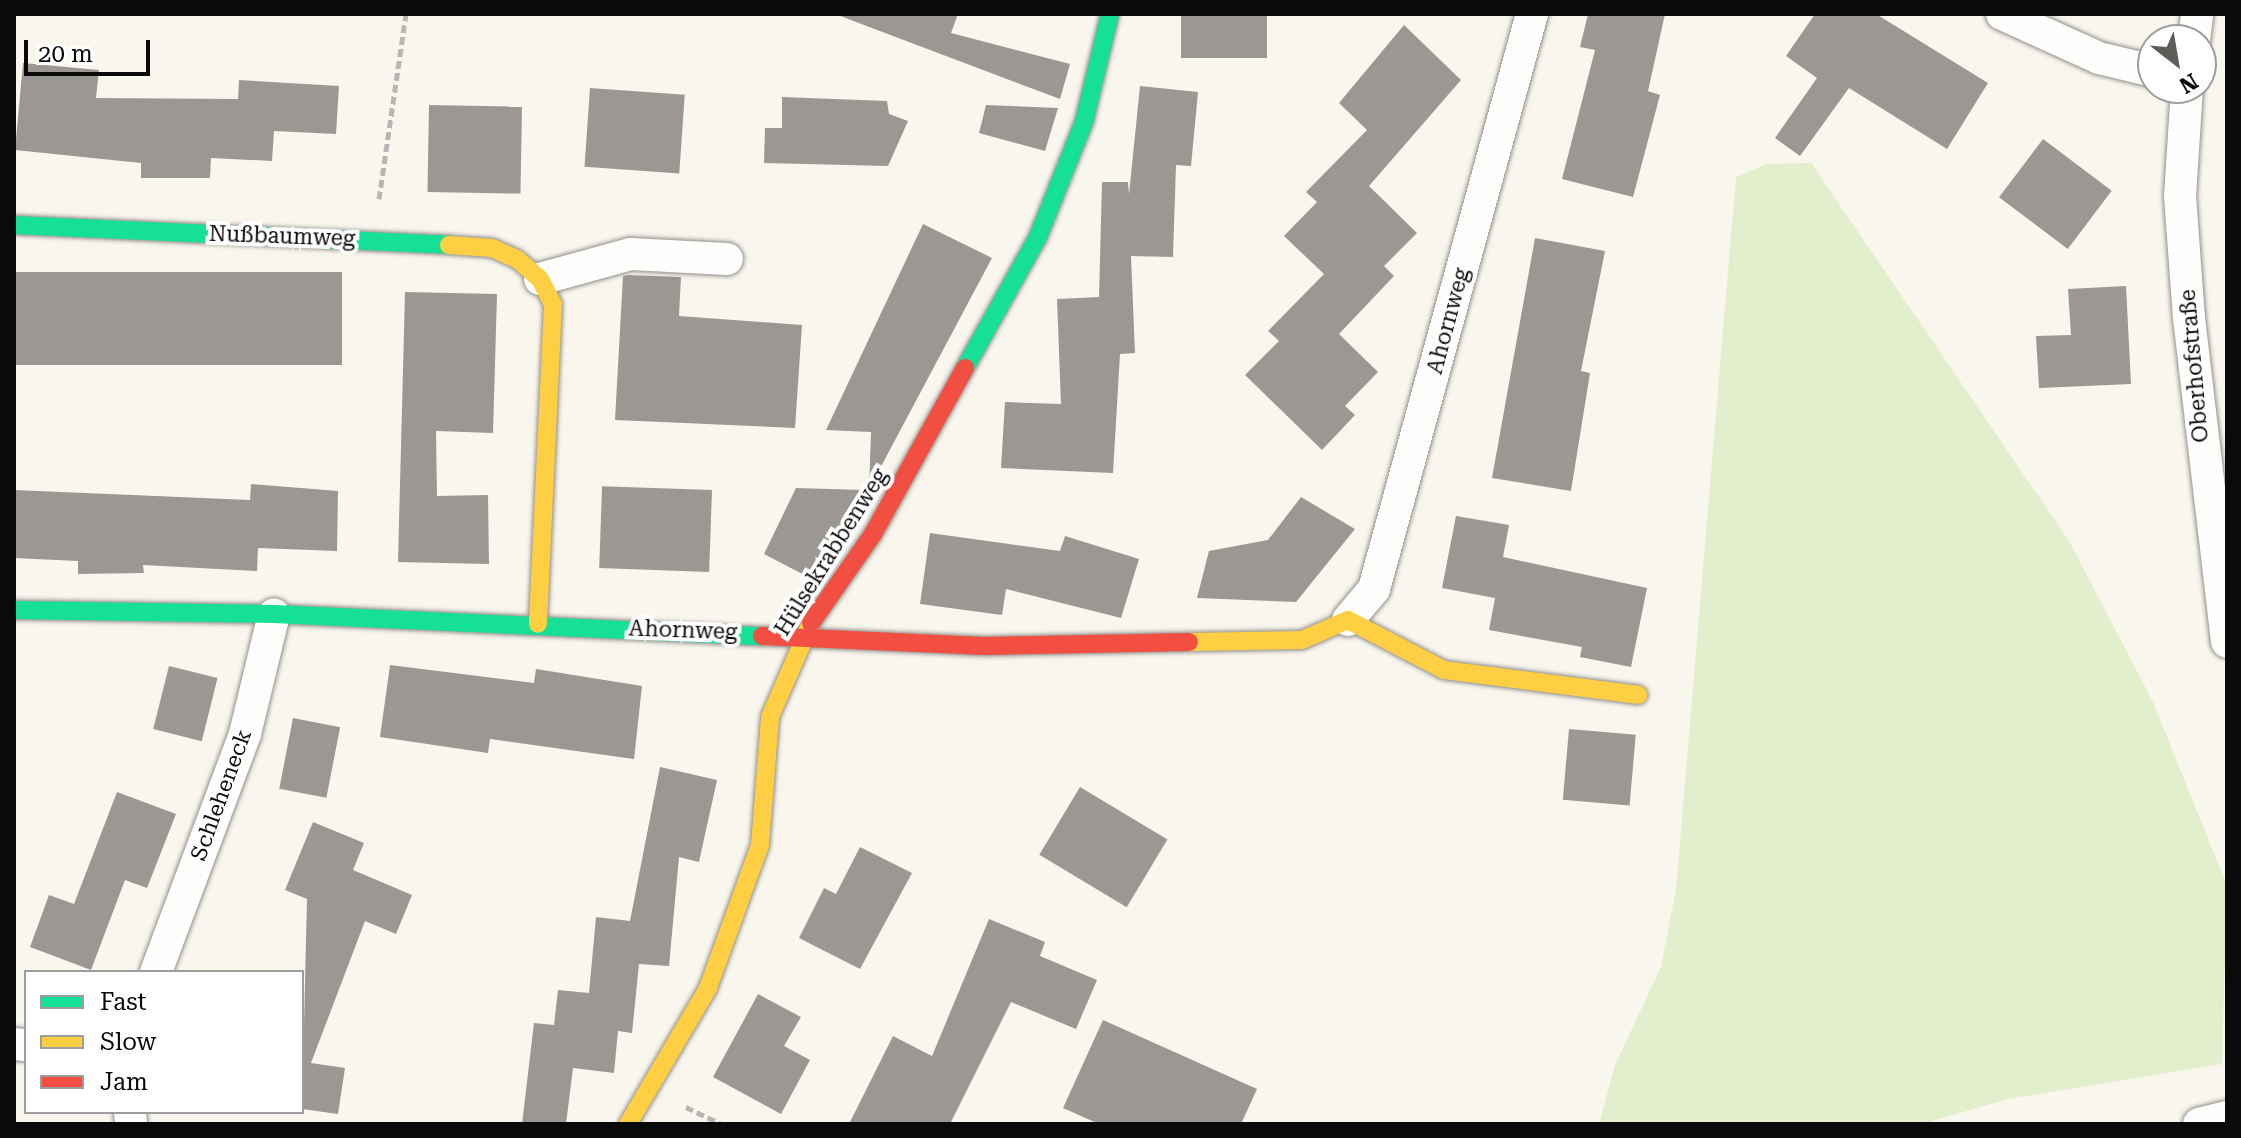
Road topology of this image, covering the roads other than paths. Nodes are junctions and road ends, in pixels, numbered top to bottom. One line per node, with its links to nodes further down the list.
1 (1110, 14): 13 (street, Hülsekrabbenweg)
2 (1532, 14): 11 (street, Ahornweg)
3 (2002, 14): 4 (street)
4 (2137, 67)
5 (2186, 104): 14 (street, Oberhofstraße)
6 (14, 225): 8 (street, Nußbaumweg)
7 (727, 259): 8 (street)
8 (540, 279): 12 (street)
9 (14, 610): 10 (street, Ahornweg)
10 (274, 614): 12 (street, Ahornweg); 16 (street, Schleheneck)
11 (1348, 620): 13 (street, Ahornweg); 15 (street)
12 (538, 624): 13 (street, Ahornweg)
13 (804, 634): 18 (street, Hülsekrabbenweg)
14 (2227, 642)
15 (1638, 695)
16 (157, 970)
17 (2227, 1117): 19 (street)
18 (628, 1124)
19 (2199, 1124)

